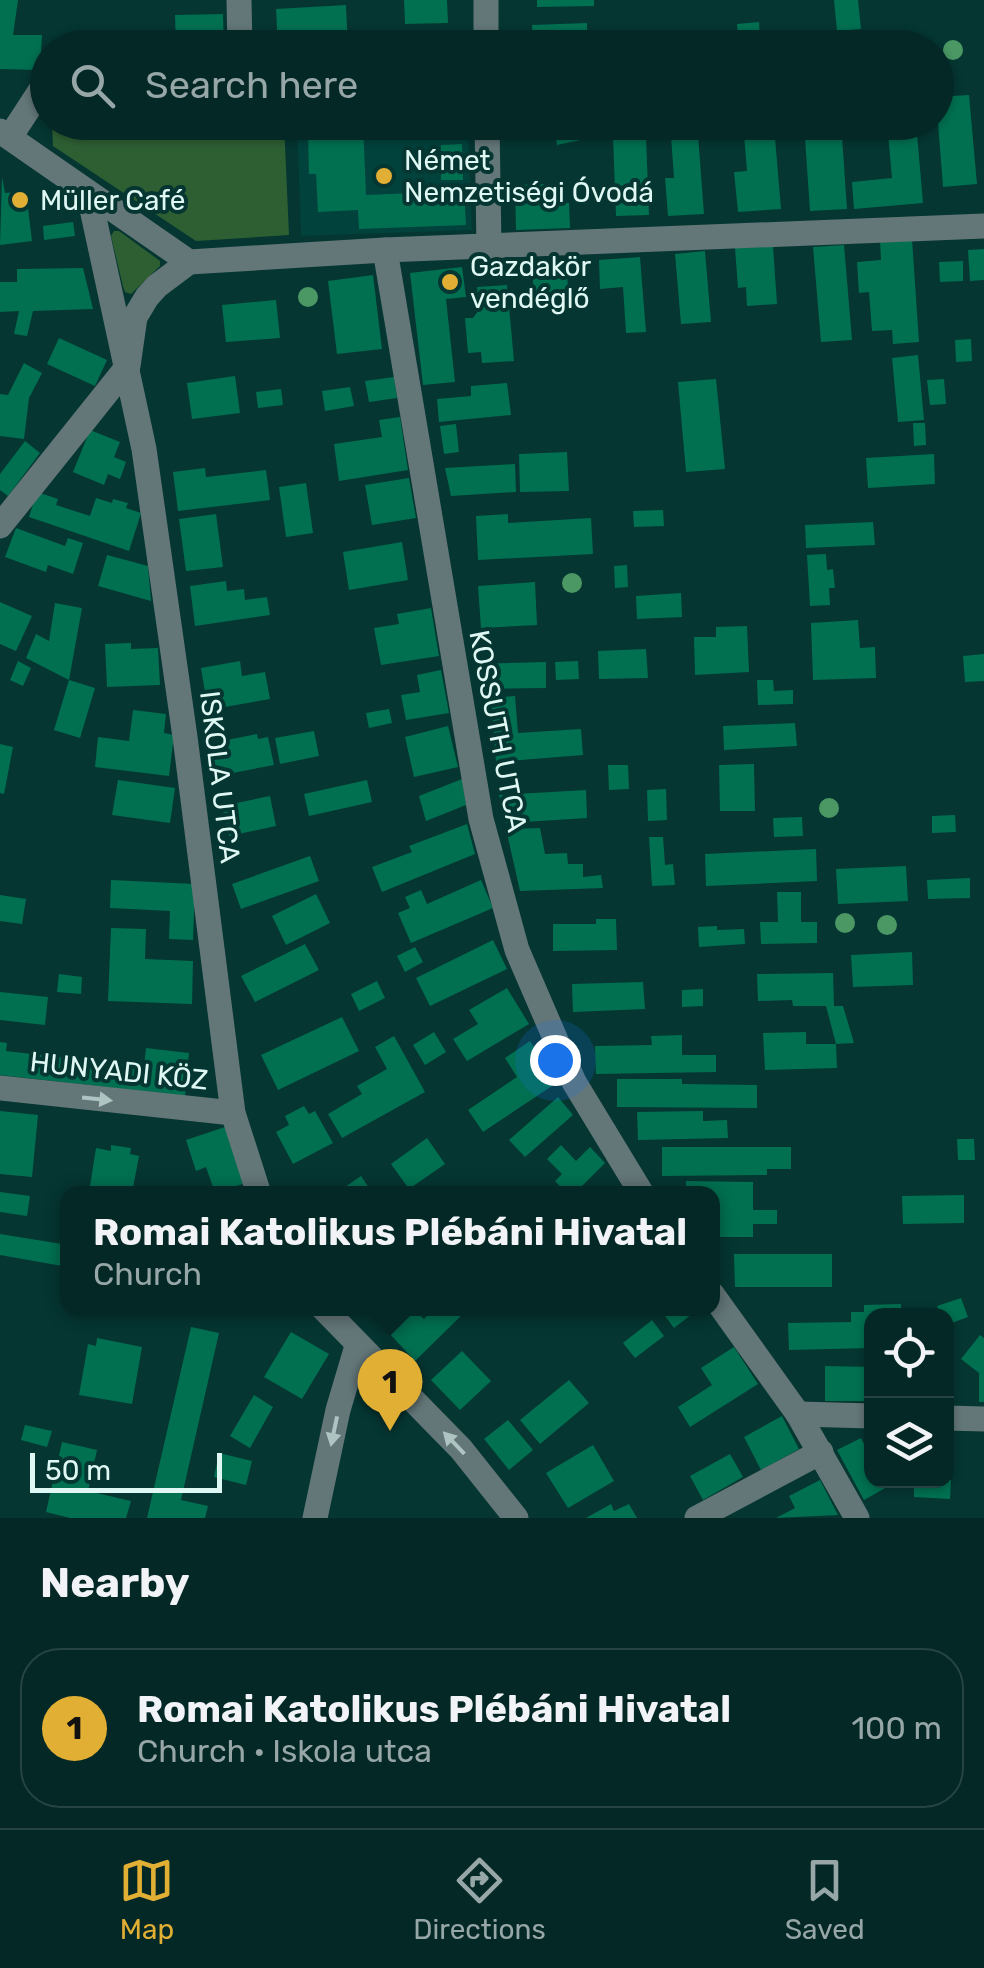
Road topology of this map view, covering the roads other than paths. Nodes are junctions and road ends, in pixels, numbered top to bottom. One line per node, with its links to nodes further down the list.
1 (239, 0): 3 (street)
2 (486, 0): 4 (street)
3 (240, 30)
4 (486, 30)
5 (30, 103): 6 (street)
6 (5, 134): 8 (street)
7 (487, 140): 10 (street)
8 (89, 196): 12 (street); 13 (street, ISKOLA UTCA)
9 (984, 226): 10 (street)
10 (489, 248): 11 (street)
11 (385, 250): 12 (street); 18 (street, KOSSUTH UTCA)
12 (189, 262): 13 (street)
13 (128, 366): 14 (street); 16 (street, ISKOLA UTCA)
14 (0, 526)
15 (0, 1088): 16 (street, HUNYADI KÖZ, one-way to 16)
16 (233, 1113): 17 (street, ISKOLA UTCA)
17 (256, 1186)
18 (637, 1186)
19 (720, 1305): 22 (street)
20 (330, 1316): 21 (street)
21 (356, 1346): 27 (street, one-way to 27); 28 (street, one-way to 21)
22 (798, 1414): 23 (street); 26 (street)
23 (864, 1416)
24 (954, 1418): 25 (street)
25 (984, 1419)
26 (821, 1452): 29 (street); 30 (street)
27 (315, 1518)
28 (516, 1518)
29 (697, 1518)
30 (856, 1518)

